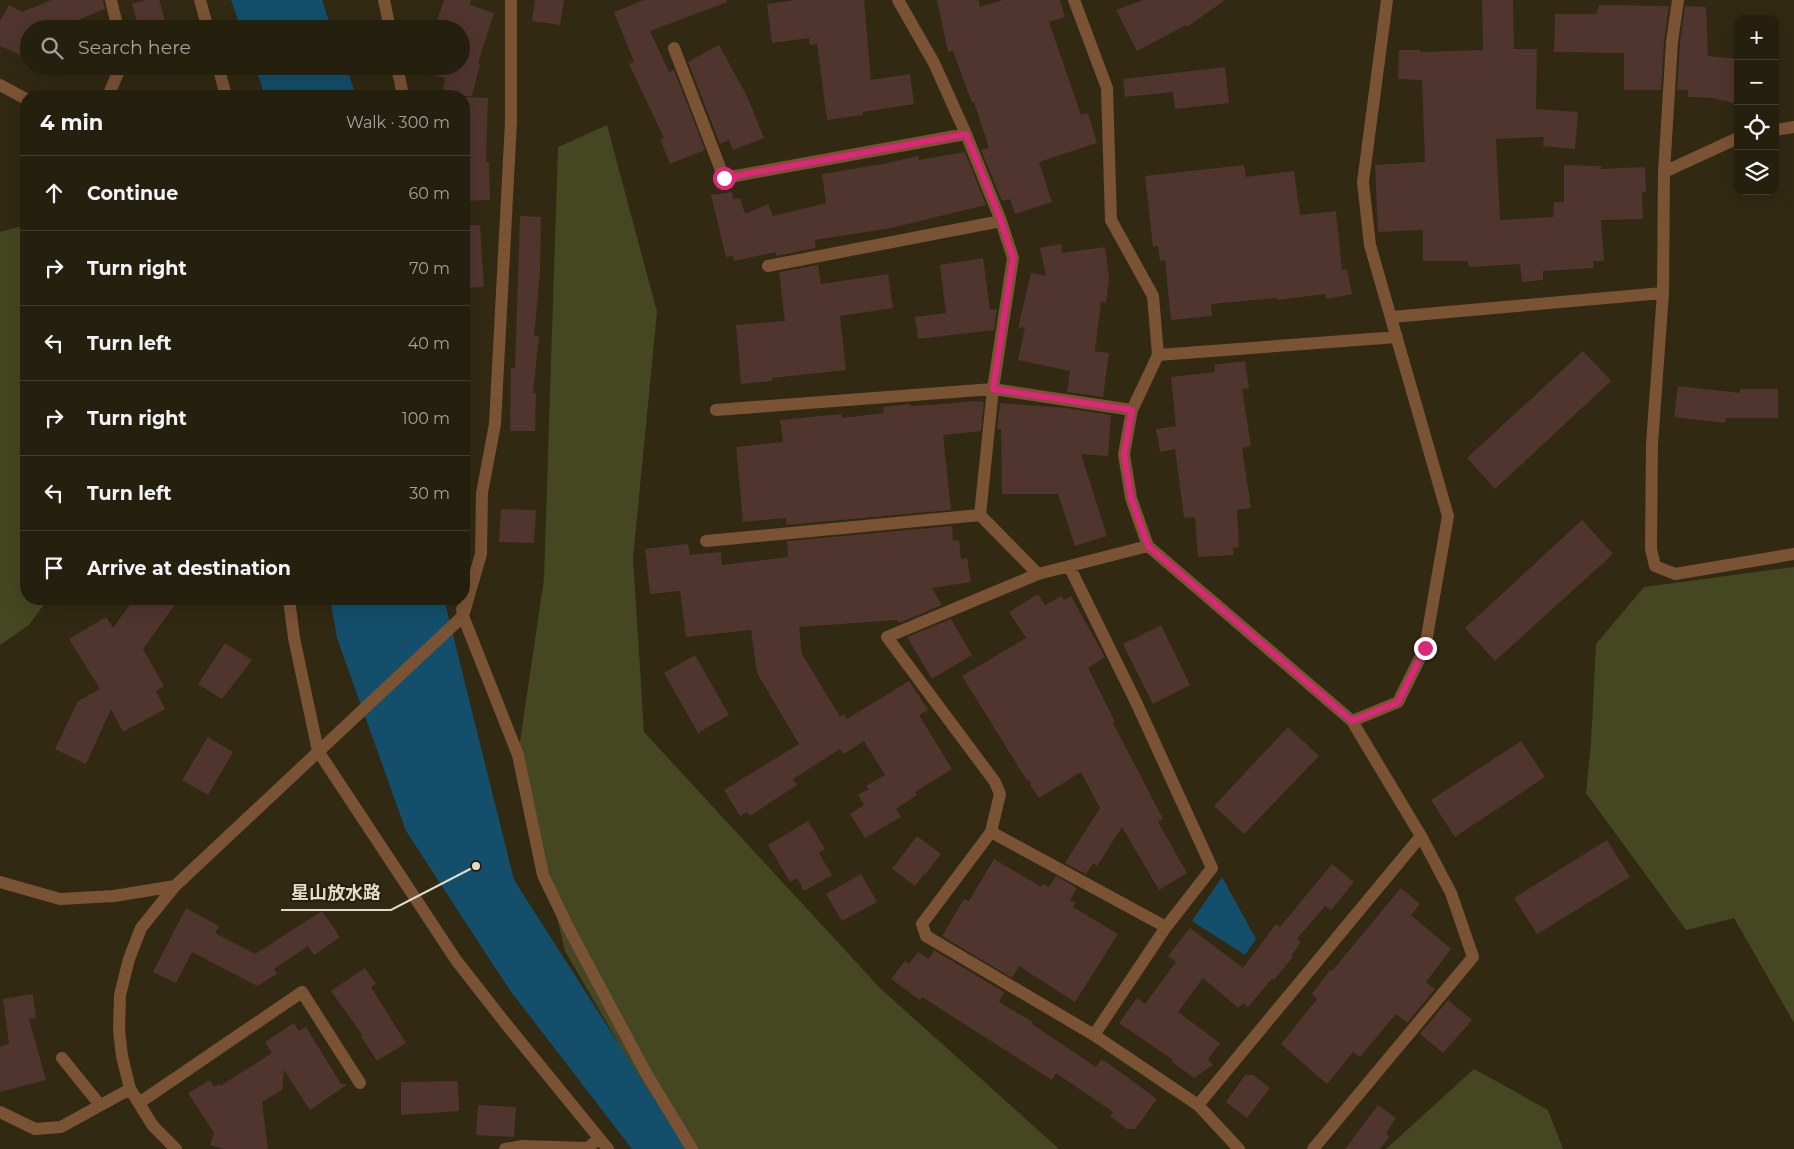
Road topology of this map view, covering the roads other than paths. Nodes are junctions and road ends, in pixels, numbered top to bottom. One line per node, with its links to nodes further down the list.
1 (111, 0): 9 (street)
2 (200, 0): 10 (street)
3 (384, 0): 11 (street)
4 (510, 0): 41 (street)
5 (898, 0): 23 (street)
6 (1074, 0): 31 (street)
7 (1387, 0): 29 (street)
8 (1678, 0): 25 (street)
9 (116, 20)
10 (206, 20)
11 (388, 20)
12 (674, 48): 23 (street)
13 (116, 75): 17 (street)
14 (220, 75): 18 (street)
15 (399, 75): 19 (street)
16 (0, 84): 20 (street)
17 (110, 90)
18 (224, 90)
19 (402, 90)
20 (20, 95)
21 (1794, 127): 22 (street)
22 (1779, 129)
23 (966, 134): 26 (street)
24 (1734, 140): 25 (street)
25 (1664, 172): 28 (street)
26 (1001, 221): 27 (street); 32 (street)
27 (768, 266)
28 (1663, 293): 29 (street); 38 (street)
29 (1392, 317): 30 (street)
30 (1398, 337): 31 (street); 46 (street)
31 (1158, 355): 34 (street)
32 (993, 389): 33 (street); 34 (street); 35 (street)
33 (716, 410)
34 (1132, 410): 37 (street)
35 (980, 514): 36 (street); 40 (street)
36 (706, 541)
37 (1148, 546): 39 (street); 46 (street)
38 (1794, 554)
39 (1069, 566): 40 (street); 52 (street)
40 (1038, 574): 48 (street)
41 (470, 592)
42 (290, 605): 47 (street)
43 (461, 605): 45 (street)
44 (466, 605): 45 (street)
45 (463, 616): 47 (street); 65 (street)
46 (1352, 721): 49 (street)
47 (318, 751): 51 (street); 61 (street)
48 (992, 832): 52 (street); 53 (street)
49 (1421, 836): 59 (street); 67 (street)
50 (0, 882): 51 (street)
51 (175, 886): 56 (street)
52 (1166, 928): 53 (street)
53 (1094, 1035): 59 (street)
54 (62, 1058): 58 (street)
55 (360, 1083): 57 (street)
56 (130, 1089): 57 (street); 58 (street)
57 (139, 1103): 62 (street)
58 (100, 1105): 60 (street)
59 (1198, 1105): 66 (street)
60 (2, 1114)
61 (599, 1138): 63 (street); 64 (street)
62 (176, 1149)
63 (505, 1149)
64 (608, 1149)
65 (692, 1149)
66 (1239, 1149)
67 (1313, 1149)

